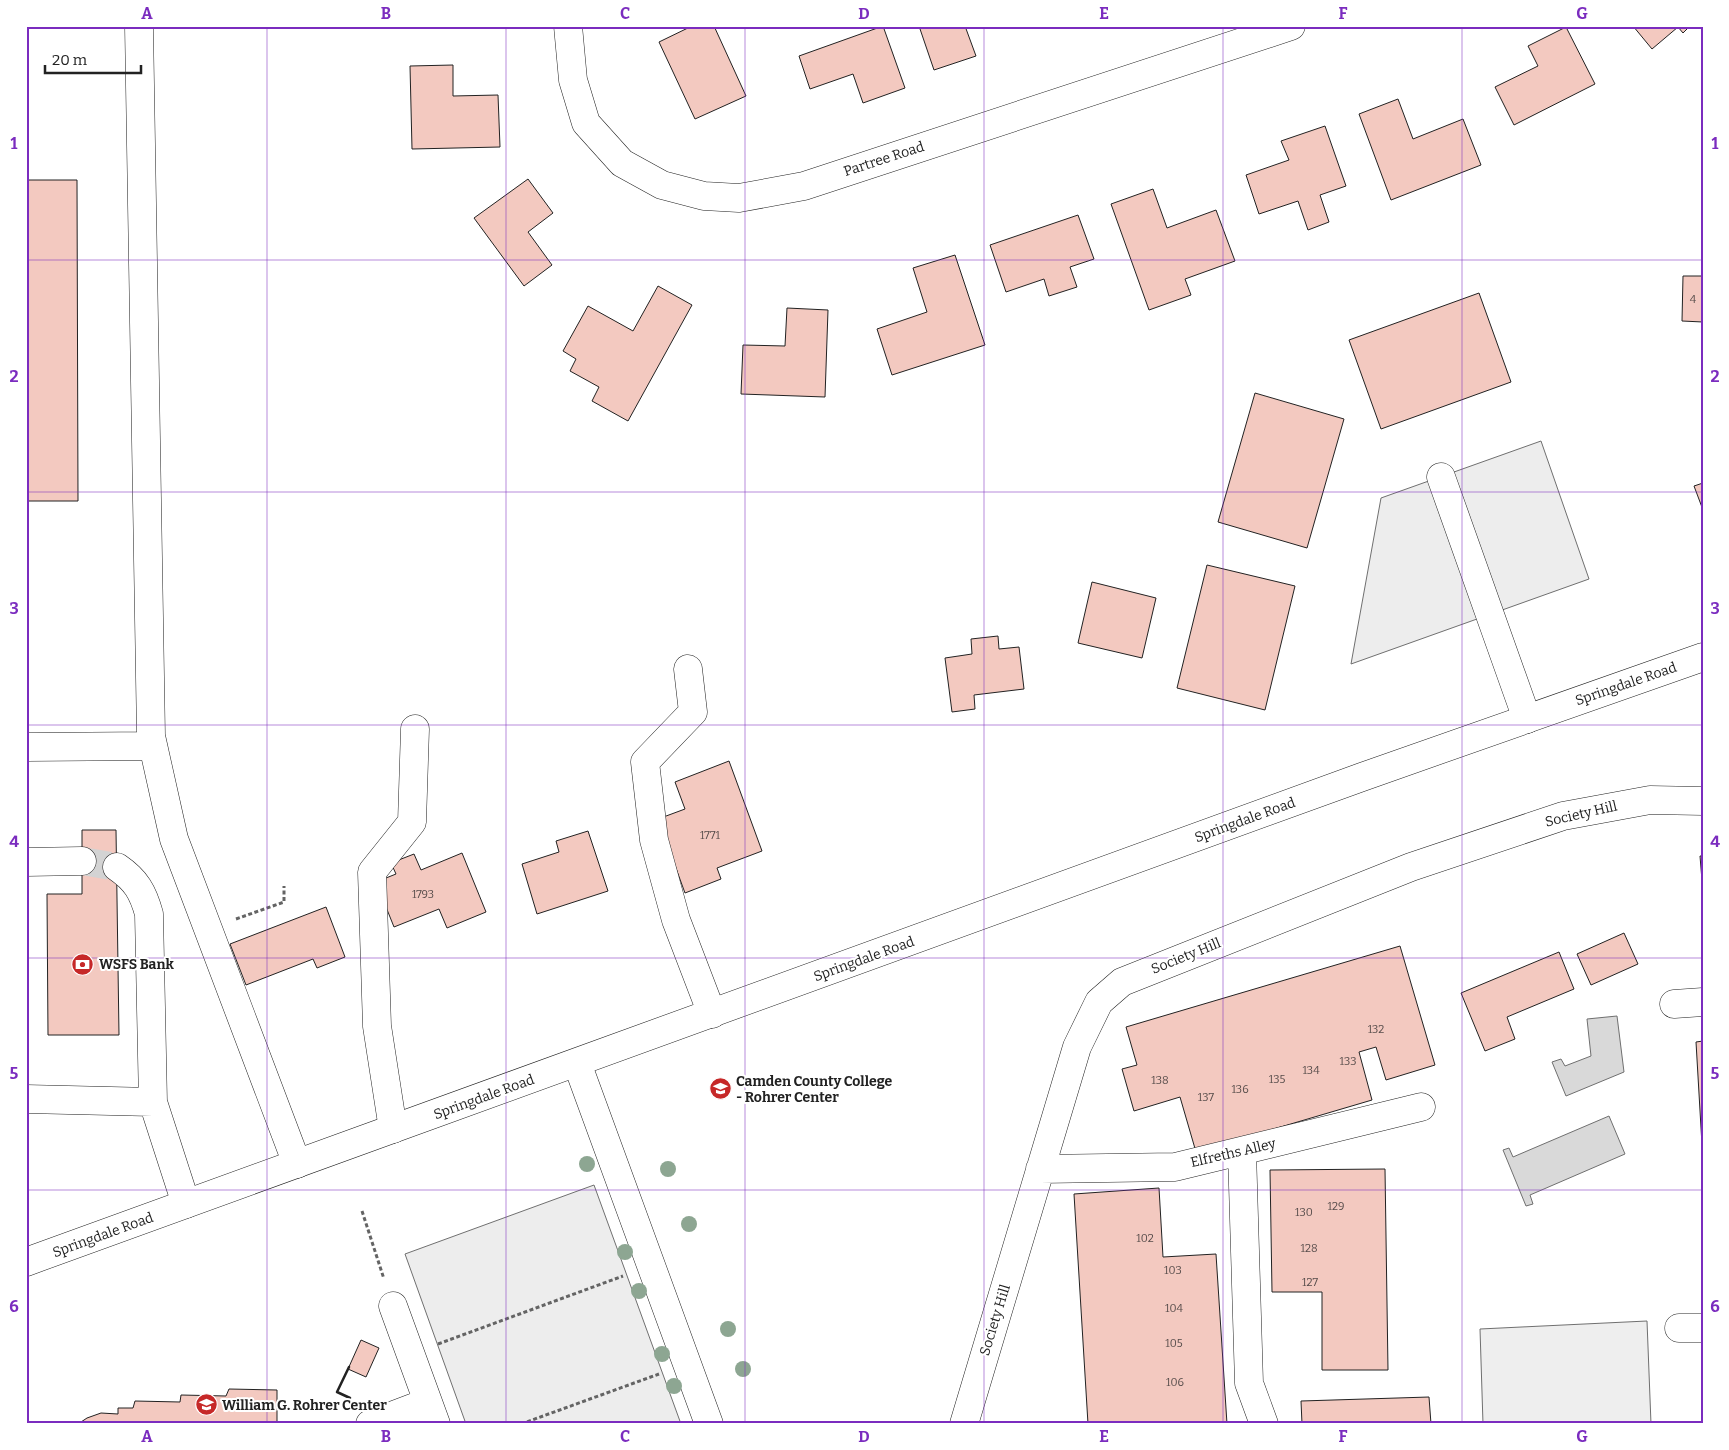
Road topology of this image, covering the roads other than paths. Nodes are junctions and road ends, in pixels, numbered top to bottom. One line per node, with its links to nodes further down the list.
1 (139, 26): 10 (street)
2 (568, 26): 3 (street, Partree Road)
3 (1291, 26)
4 (1441, 477): 7 (street)
5 (1703, 657): 7 (street, Springdale Road)
6 (688, 668): 17 (street)
7 (1527, 719): 17 (street, Springdale Road)
8 (415, 729): 22 (street)
9 (26, 746): 10 (street)
10 (153, 746): 24 (street)
11 (1703, 801): 25 (street, Society Hill)
12 (82, 861): 13 (street)
13 (26, 862)
14 (116, 867): 20 (street)
15 (1703, 1002): 16 (street)
16 (1674, 1004)
17 (712, 1014): 18 (street, Springdale Road)
18 (578, 1063): 22 (street, Springdale Road); 31 (street)
19 (26, 1099): 20 (street)
20 (152, 1102): 26 (street)
21 (1421, 1107): 23 (street, Elfreths Alley)
22 (393, 1130): 24 (street, Springdale Road)
23 (1242, 1152): 25 (street, Elfreths Alley); 33 (street)
24 (297, 1164): 26 (street, Springdale Road)
25 (1040, 1169): 32 (street, Society Hill)
26 (186, 1204): 27 (street, Springdale Road)
27 (26, 1262)
28 (393, 1306): 29 (street)
29 (432, 1413): 30 (street)
30 (370, 1424)
31 (709, 1424)
32 (964, 1424)
33 (1264, 1424)

